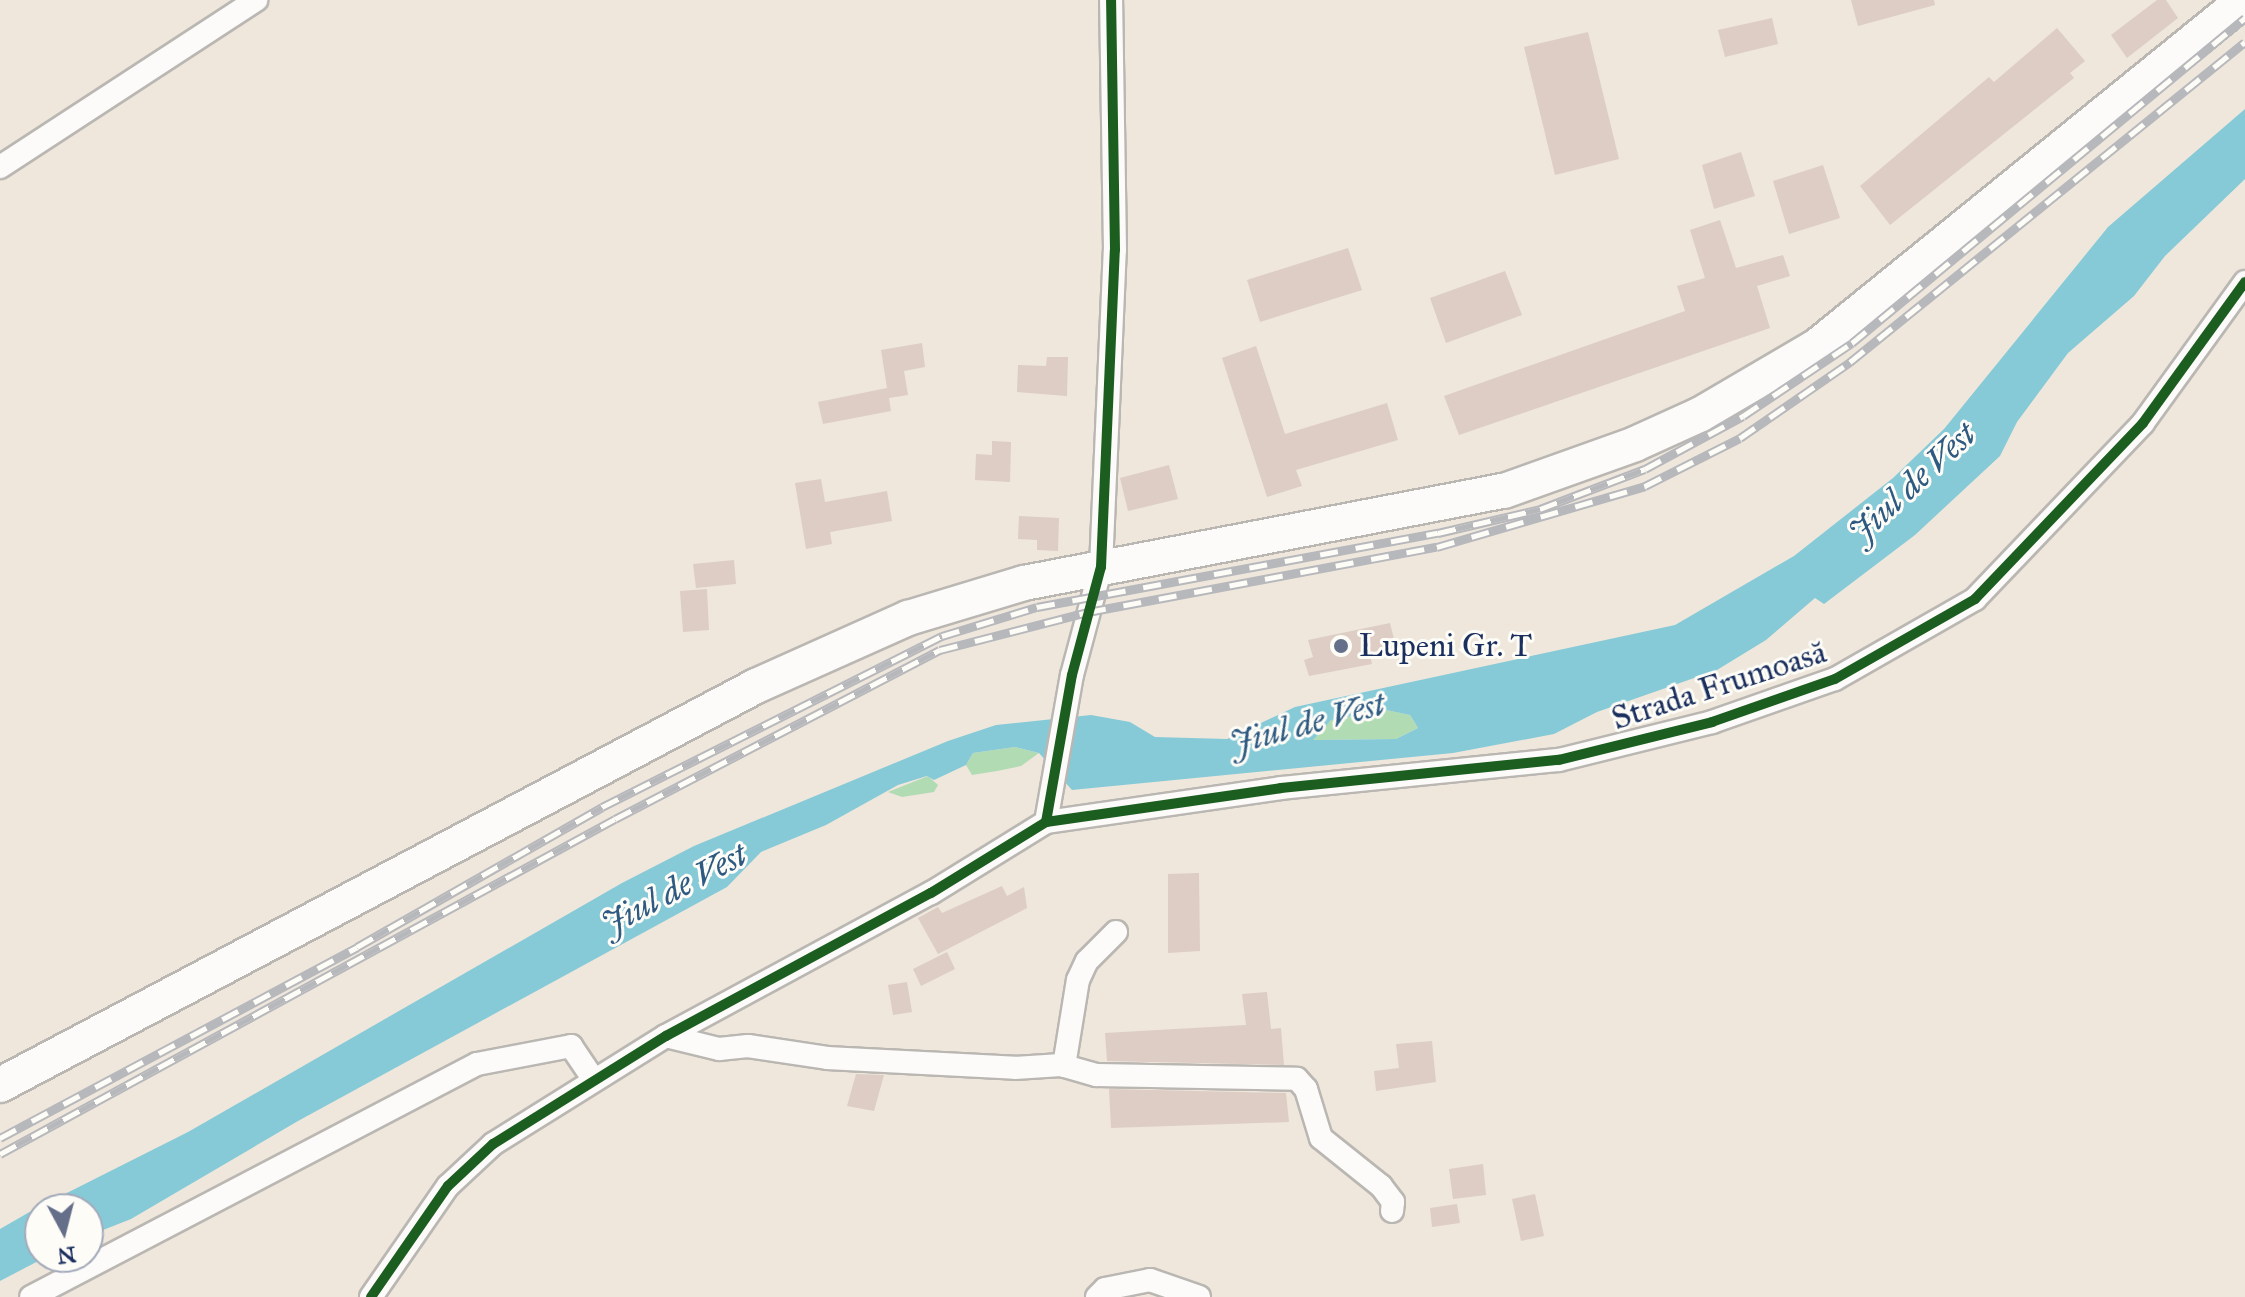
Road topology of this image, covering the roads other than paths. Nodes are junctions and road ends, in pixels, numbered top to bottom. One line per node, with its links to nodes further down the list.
1 (256, 0): 4 (street)
2 (1111, 0): 6 (street)
3 (2244, 0): 6 (main road)
4 (0, 167)
5 (2245, 282): 7 (street, Strada Frumoasă)
6 (1101, 567): 7 (street); 12 (main road)
7 (1046, 814): 9 (street)
8 (1116, 932): 10 (street)
9 (666, 1036): 10 (street); 11 (street)
10 (1064, 1066): 13 (street)
11 (593, 1079): 14 (street); 15 (street)
12 (0, 1085)
13 (1392, 1211)
14 (31, 1297)
15 (371, 1297)
16 (1097, 1297): 17 (street)
17 (1199, 1297)

